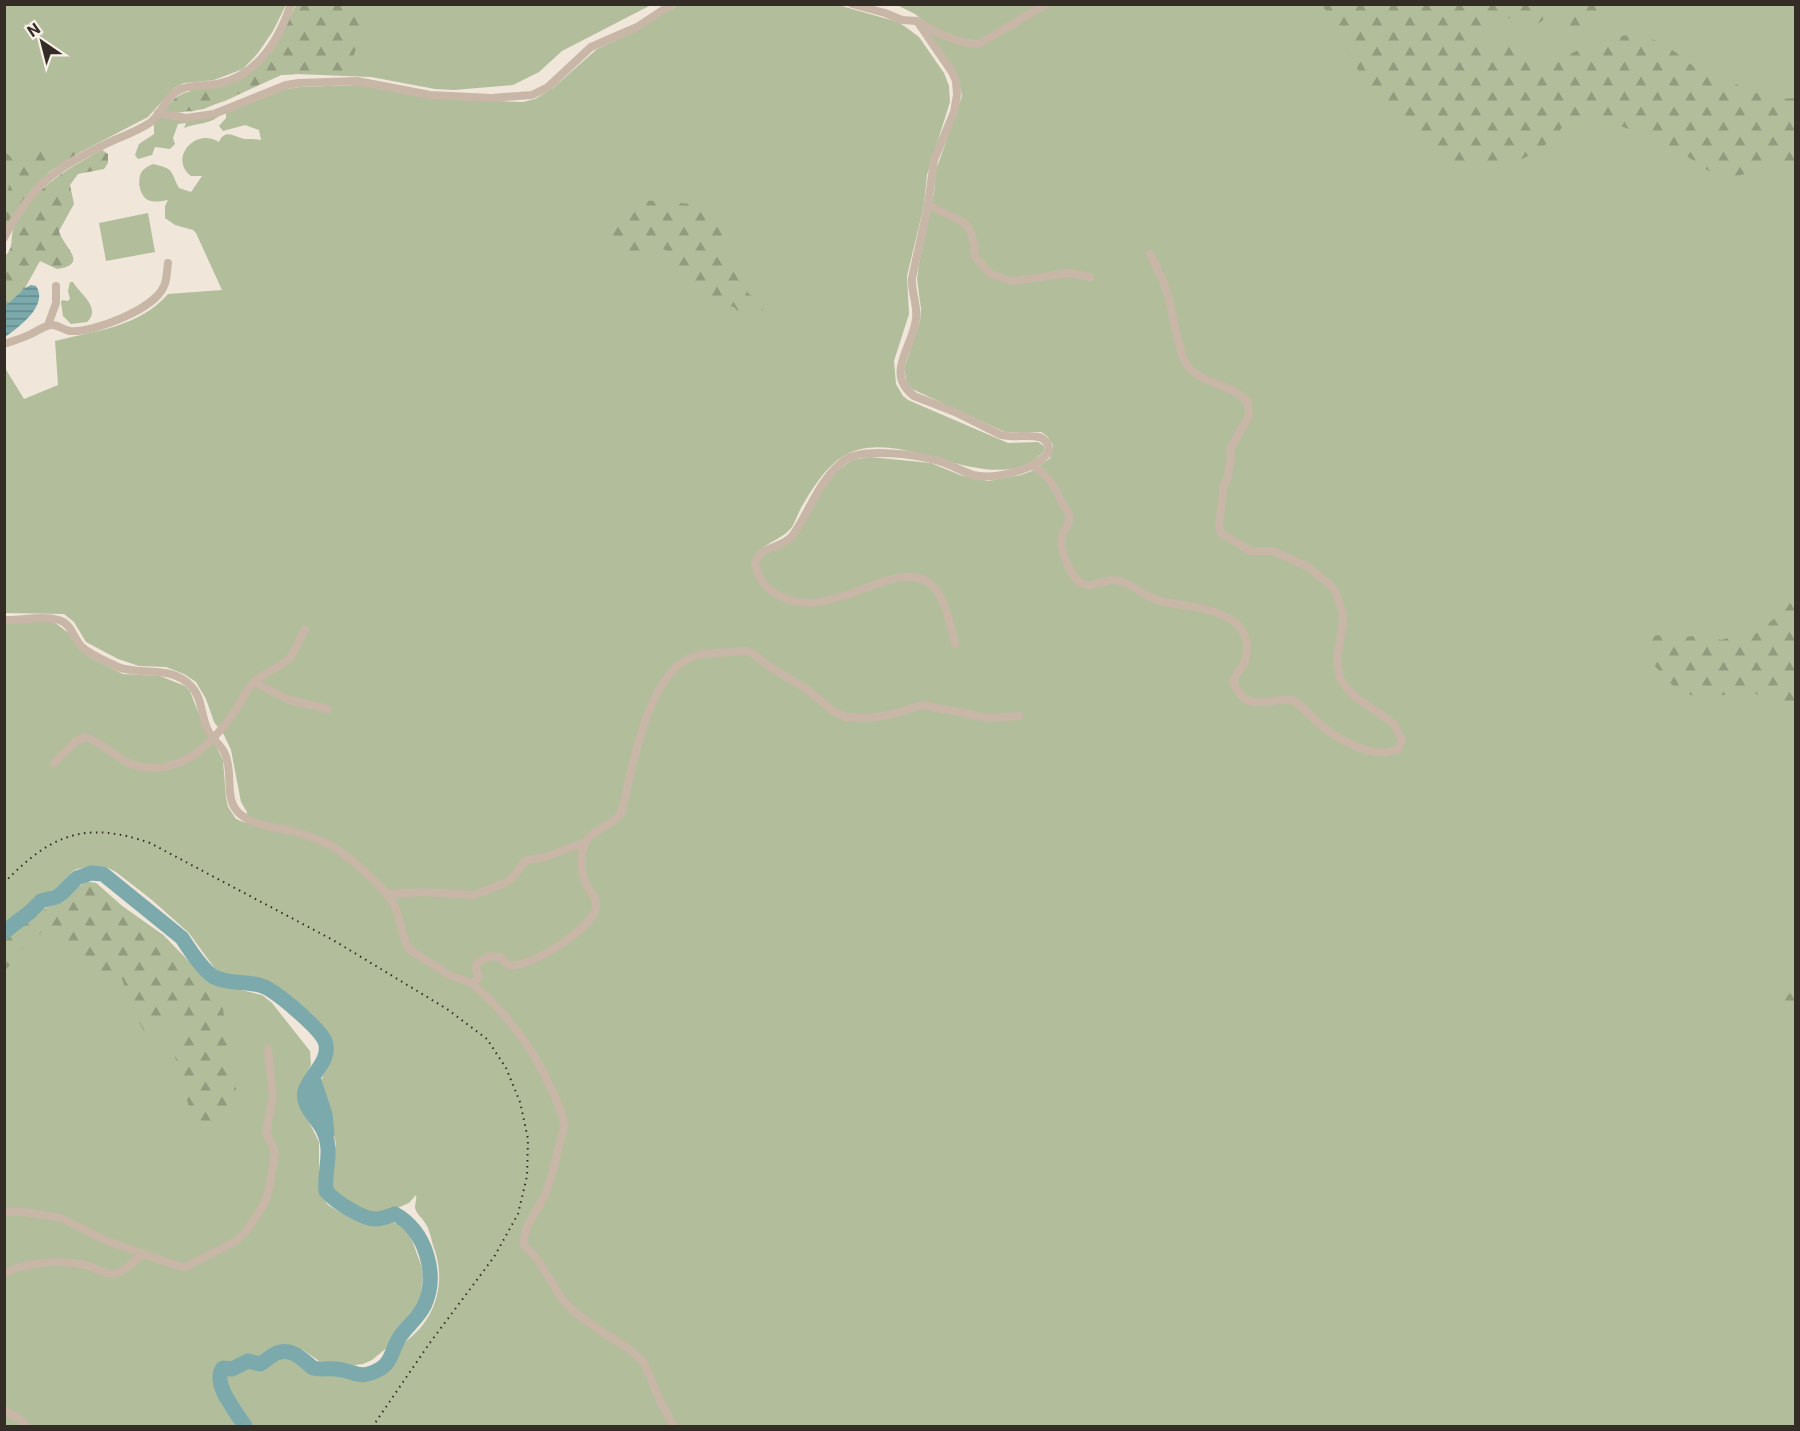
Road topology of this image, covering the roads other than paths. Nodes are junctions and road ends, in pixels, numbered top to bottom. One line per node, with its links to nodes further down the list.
1 (291, 4): 6 (street)
2 (672, 4): 6 (street)
3 (852, 4): 5 (street)
4 (1046, 4): 5 (street)
5 (918, 21): 7 (street)
6 (158, 113): 8 (street)
7 (928, 206): 11 (street); 15 (street)
8 (4, 238)
9 (1150, 254): 15 (street)
10 (168, 263): 13 (street)
11 (1090, 277)
12 (56, 286): 13 (street)
13 (48, 325): 14 (street)
14 (4, 344)
15 (1032, 465): 18 (street)
16 (4, 620): 22 (street)
17 (305, 629): 19 (street)
18 (956, 644)
19 (254, 682): 20 (street); 22 (street)
20 (328, 709)
21 (1019, 716): 24 (street)
22 (213, 738): 23 (street); 25 (street)
23 (54, 763)
24 (585, 842): 25 (street); 26 (street)
25 (387, 894): 26 (street)
26 (472, 982): 33 (street)
27 (268, 1050): 29 (street)
28 (4, 1212): 29 (street)
29 (143, 1254): 30 (street)
30 (4, 1273)
31 (4, 1410): 32 (street)
32 (26, 1426)
33 (674, 1426)

